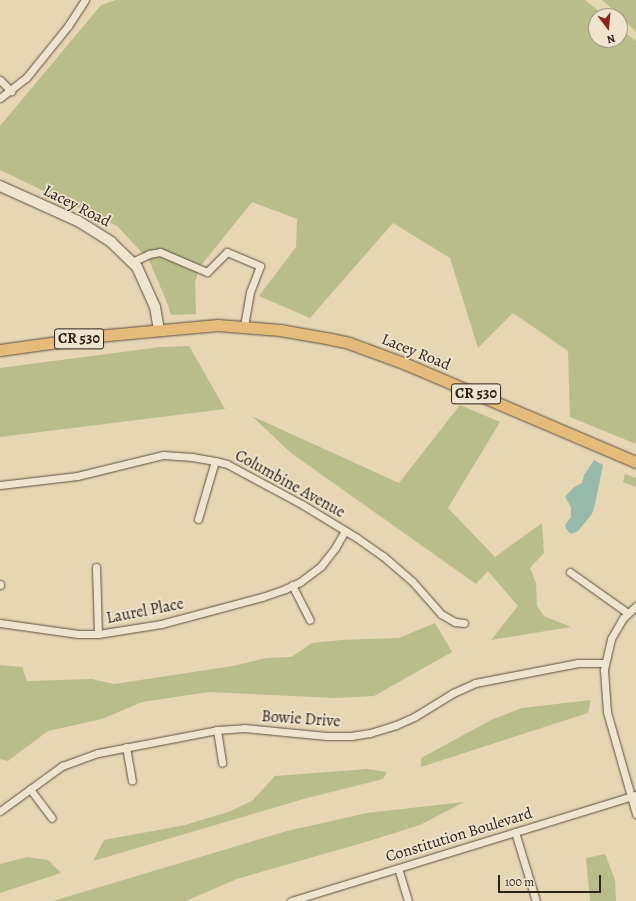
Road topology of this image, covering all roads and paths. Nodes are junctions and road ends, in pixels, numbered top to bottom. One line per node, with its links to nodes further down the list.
1 (85, 0): 3 (street)
2 (0, 80): 3 (street)
3 (11, 91): 4 (street)
4 (0, 98)
5 (0, 186): 6 (main road, Lacey Road)
6 (132, 262): 7 (street); 8 (main road, Lacey Road)
7 (244, 327): 8 (main road, CR 530); 11 (main road, Lacey Road / CR 530)
8 (159, 330): 9 (main road, CR 530)
9 (0, 350)
10 (215, 461): 12 (street, Columbine Avenue); 13 (street); 14 (street, Columbine Avenue)
11 (636, 462)
12 (0, 485)
13 (198, 519)
14 (345, 531): 17 (street, Laurel Place); 22 (street, Columbine Avenue)
15 (96, 566): 23 (street)
16 (570, 572): 19 (street)
17 (292, 586): 20 (street); 23 (street, Laurel Place)
18 (636, 606): 19 (street)
19 (628, 613): 24 (street)
20 (310, 620)
21 (0, 623): 23 (street, Laurel Place)
22 (464, 623)
23 (98, 634)
24 (605, 663): 25 (street, Bowie Drive); 30 (street)
25 (217, 730): 26 (street, Bowie Drive); 27 (street)
26 (126, 747): 28 (street); 29 (street, Bowie Drive)
27 (222, 763)
28 (132, 780)
29 (30, 789): 31 (street, Bowie Drive); 33 (street)
30 (633, 796): 32 (street); 34 (street, Constitution Boulevard)
31 (0, 811)
32 (636, 814)
33 (52, 818)
34 (515, 832): 35 (street, Constitution Boulevard); 39 (street)
35 (398, 868): 36 (street, Constitution Boulevard); 38 (street)
36 (304, 899): 37 (street, Constitution Boulevard)
37 (291, 901)
38 (408, 901)
39 (536, 901)

